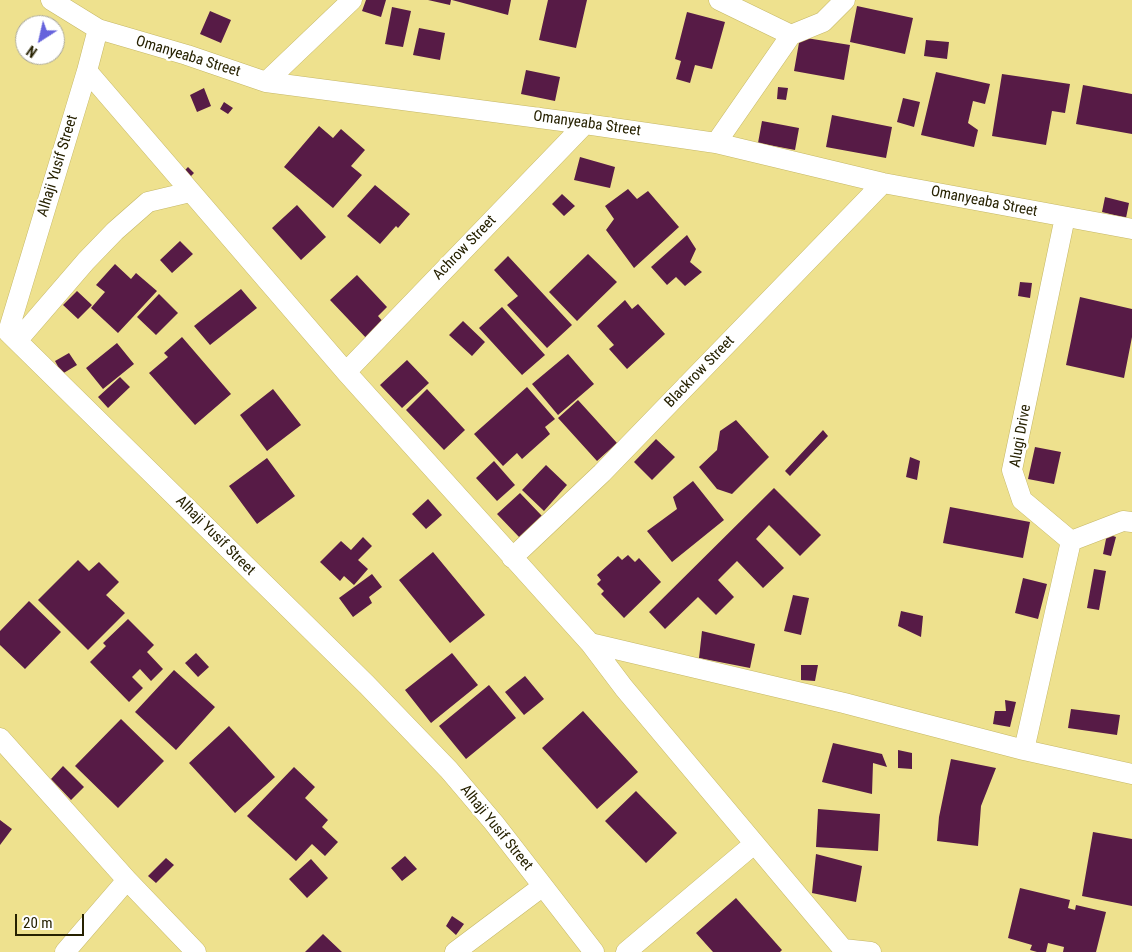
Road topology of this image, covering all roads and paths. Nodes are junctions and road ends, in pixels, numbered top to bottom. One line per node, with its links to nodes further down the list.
1 (50, 0): 5 (street, Omanyeaba Street)
2 (352, 0): 8 (street)
3 (718, 0): 6 (street)
4 (845, 0): 6 (street)
5 (98, 29): 7 (street, Alhaji Yusif Street); 8 (street, Omanyeaba Street)
6 (791, 35): 10 (street)
7 (87, 71): 12 (street); 15 (street, Alhaji Yusif Street)
8 (266, 82): 9 (street, Omanyeaba Street)
9 (585, 124): 10 (street, Omanyeaba Street); 16 (street, Achrow Street)
10 (716, 143): 11 (street, Omanyeaba Street)
11 (883, 183): 13 (street, Omanyeaba Street); 19 (street, Blackrow Street)
12 (190, 192): 15 (street); 16 (street)
13 (1064, 217): 14 (street, Omanyeaba Street); 18 (street, Alugi Drive)
14 (1132, 228)
15 (8, 337): 26 (street, Alhaji Yusif Street)
16 (346, 372): 19 (street)
17 (1132, 522): 18 (street)
18 (1071, 542): 22 (street)
19 (512, 558): 20 (street)
20 (590, 643): 22 (street); 24 (street)
21 (0, 738): 25 (street)
22 (1024, 750): 23 (street)
23 (1132, 774)
24 (754, 844): 27 (street); 32 (street)
25 (127, 880): 28 (street); 29 (street)
26 (543, 886): 30 (street); 31 (street, Alhaji Yusif Street)
27 (844, 950): 33 (street)
28 (65, 952)
29 (196, 952)
30 (455, 952)
31 (594, 952)
32 (626, 952)
33 (871, 952)

